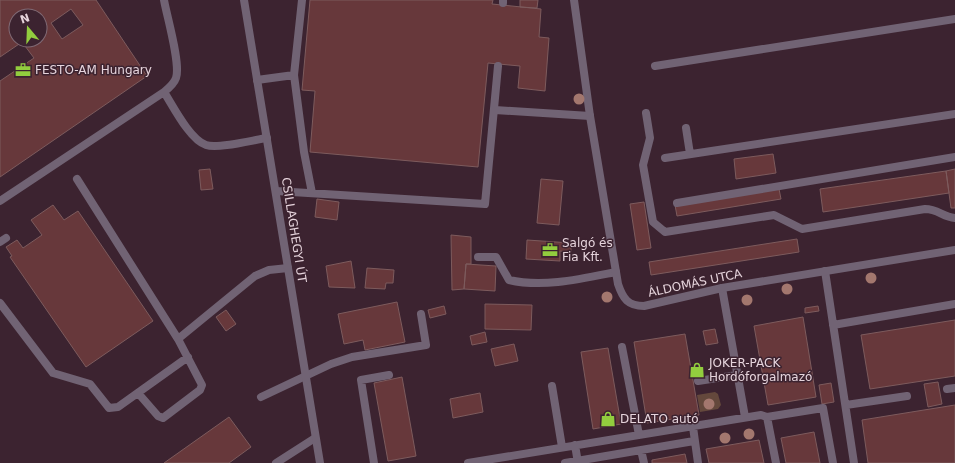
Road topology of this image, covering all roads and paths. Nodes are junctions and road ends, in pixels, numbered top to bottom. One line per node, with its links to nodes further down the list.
1 (164, 0): 10 (street)
2 (244, 0): 9 (street, CSILLAGHEGYI ÚT)
3 (302, 0): 8 (street)
4 (574, 0): 14 (street, ÁLDOMÁS UTCA)
5 (955, 19): 7 (street)
6 (498, 66): 11 (street)
7 (655, 66)
8 (294, 75): 9 (street); 22 (street)
9 (257, 80): 16 (street, CSILLAGHEGYI ÚT)
10 (164, 92): 16 (street); 23 (street)
11 (495, 110): 14 (street); 22 (street)
12 (646, 113): 25 (street)
13 (955, 114): 17 (street)
14 (590, 116): 30 (street, ÁLDOMÁS UTCA)
15 (686, 128): 17 (street)
16 (267, 138): 21 (street, CSILLAGHEGYI ÚT)
17 (690, 154): 19 (street)
18 (955, 157): 24 (street)
19 (665, 158)
20 (77, 179): 36 (street)
21 (276, 191): 22 (street); 28 (street, CSILLAGHEGYI ÚT)
22 (312, 193)
23 (0, 201)
24 (677, 203)
25 (955, 218)
26 (955, 250): 29 (street, ÁLDOMÁS UTCA)
27 (478, 257): 30 (street)
28 (288, 268): 36 (street); 41 (street, CSILLAGHEGYI ÚT)
29 (825, 271): 31 (street, ÁLDOMÁS UTCA); 35 (street)
30 (616, 272): 31 (street, ÁLDOMÁS UTCA)
31 (722, 288): 40 (street)
32 (0, 303): 44 (street)
33 (955, 304): 35 (street)
34 (422, 314): 41 (street)
35 (833, 324): 47 (street)
36 (178, 339): 38 (street)
37 (622, 348): 51 (street)
38 (188, 357): 44 (street); 44 (street)
39 (389, 375): 60 (street)
40 (737, 375): 42 (street); 48 (street)
41 (305, 377): 45 (street); 52 (street, CSILLAGHEGYI ÚT)
42 (698, 381)
43 (552, 386): 55 (street)
44 (138, 393)
45 (261, 396)
46 (907, 396): 47 (street)
47 (846, 405): 67 (street)
48 (745, 417): 49 (street); 50 (street)
49 (767, 417): 65 (street); 66 (street)
50 (693, 426): 51 (street); 53 (street)
51 (639, 435): 54 (street)
52 (316, 438): 57 (street); 59 (street, CSILLAGHEGYI ÚT)
53 (694, 441): 56 (street); 64 (street)
54 (575, 445): 55 (street); 58 (street)
55 (562, 447): 61 (street)
56 (641, 450): 58 (street); 63 (street)
57 (281, 462)
58 (578, 462): 62 (street)
59 (320, 463)
60 (374, 463)
61 (468, 463)
62 (564, 463)
63 (644, 463)
64 (698, 463)
65 (776, 463)
66 (833, 463)
67 (854, 463)

